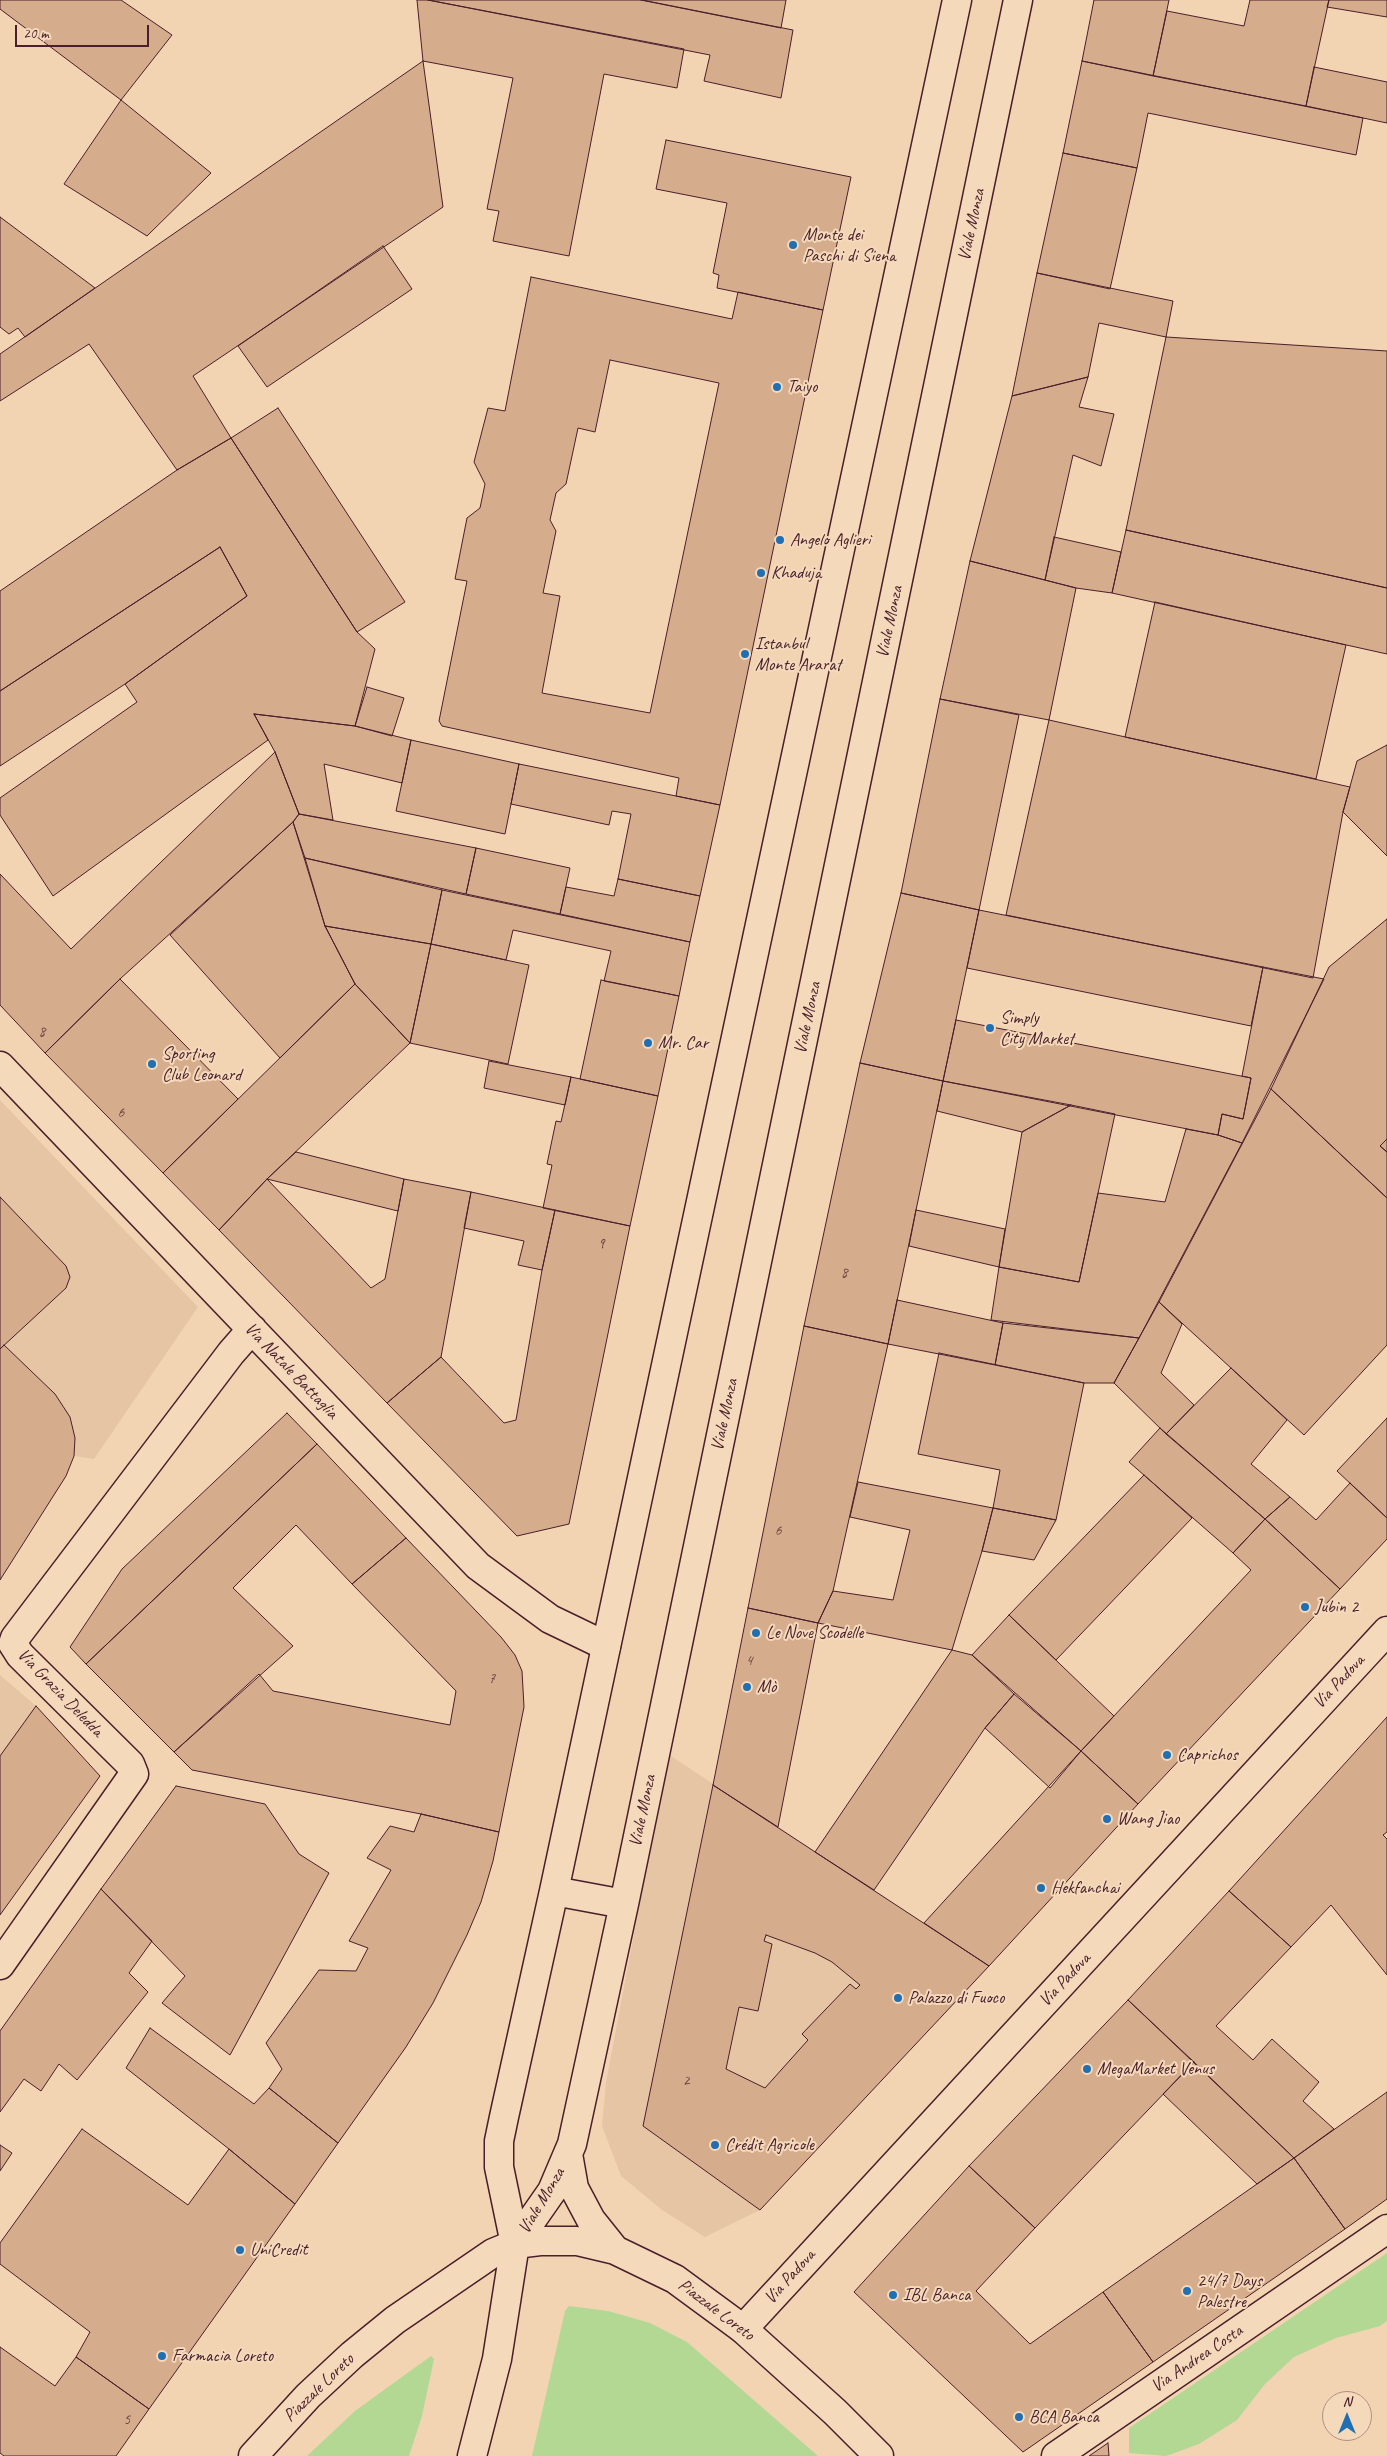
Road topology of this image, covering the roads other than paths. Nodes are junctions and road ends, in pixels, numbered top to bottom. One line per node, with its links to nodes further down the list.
1 (957, 0): 6 (main road, Viale Monza)
2 (1018, 0): 8 (main road, Viale Monza)
3 (0, 1066): 4 (main road, Via Natale Battaglia)
4 (252, 1329): 6 (main road, Via Natale Battaglia); 9 (main road, Via Grazia Deledda)
5 (1387, 1631): 14 (main road, Via Padova)
6 (606, 1646): 7 (main road, Viale Monza)
7 (554, 1891): 8 (main road); 12 (main road, Viale Monza)
8 (624, 1904): 10 (main road, Viale Monza)
9 (0, 1965)
10 (568, 2154): 12 (main road, Viale Monza); 13 (main road)
11 (1387, 2229): 18 (main road, Via Andrea Costa)
12 (515, 2244): 13 (main road, Piazzale Loreto); 15 (main road, Piazzale Loreto); 16 (main road)
13 (615, 2250): 14 (main road, Piazzale Loreto)
14 (744, 2329): 17 (main road, Piazzale Loreto)
15 (252, 2456)
16 (472, 2456)
17 (879, 2456)
18 (1056, 2456)

